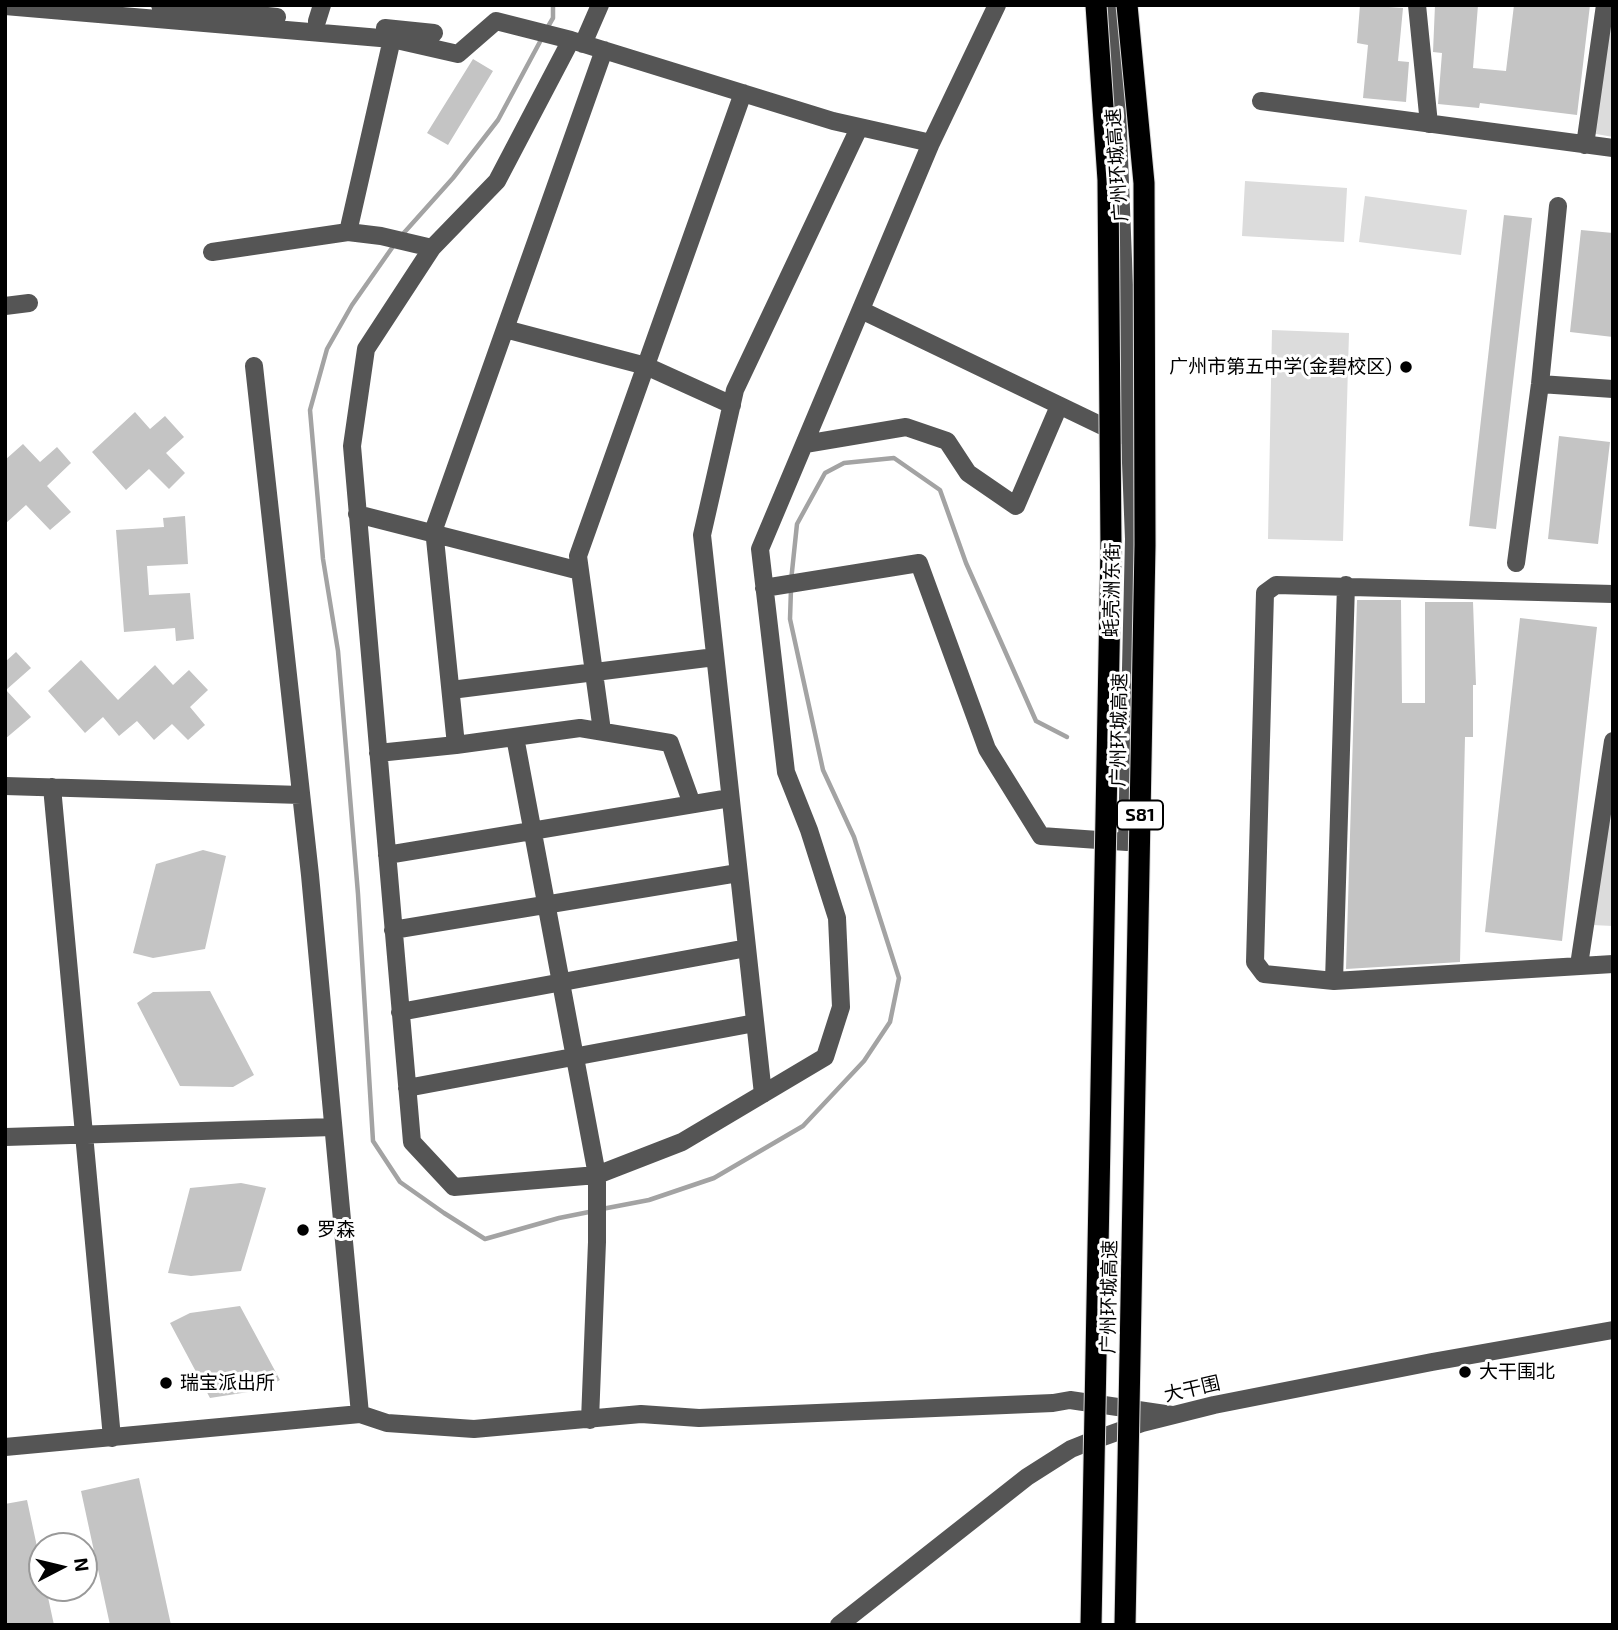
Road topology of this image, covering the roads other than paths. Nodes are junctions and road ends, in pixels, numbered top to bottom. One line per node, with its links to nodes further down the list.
1 (160, 5): 10 (street)
2 (600, 5): 13 (street)
3 (997, 5): 19 (street)
4 (1096, 5): 84 (highway, 广州环城高速 / S81, bridge)
5 (1113, 5): 36 (street, 蚝壳洲东街)
6 (1127, 5): 85 (highway, 广州环城高速 / S81, bridge)
7 (1417, 5): 17 (street)
8 (1605, 5): 20 (street)
9 (5, 6): 12 (street)
10 (320, 13): 11 (street)
11 (434, 33)
12 (392, 39): 13 (street); 23 (street)
13 (577, 42): 14 (street); 24 (street)
14 (604, 50): 15 (street); 29 (street)
15 (743, 93): 18 (street); 31 (street)
16 (1261, 101): 17 (street)
17 (1429, 124): 20 (street)
18 (859, 128): 19 (street); 34 (street)
19 (931, 143): 28 (street)
20 (1586, 145): 21 (street)
21 (1613, 148)
22 (1558, 206): 32 (street)
23 (348, 232): 24 (street); 25 (street)
24 (423, 245): 38 (street)
25 (212, 252)
26 (29, 303): 27 (street)
27 (5, 306)
28 (861, 310): 35 (street); 37 (street)
29 (505, 329): 31 (street); 39 (street)
30 (254, 366): 55 (street)
31 (646, 366): 34 (street); 41 (street)
32 (1540, 384): 33 (street); 40 (street)
33 (1613, 389)
34 (732, 405): 45 (street)
35 (1059, 406): 36 (street); 37 (street)
36 (1130, 440): 43 (street, 蚝壳洲东街)
37 (805, 444): 43 (street)
38 (358, 514): 39 (street); 52 (street)
39 (435, 534): 41 (street); 47 (street)
40 (1516, 563)
41 (580, 571): 46 (street)
42 (1346, 585): 44 (street); 66 (street); 66 (street)
43 (773, 586): 72 (street)
44 (1613, 594)
45 (715, 657): 46 (street); 56 (street)
46 (594, 672): 47 (street); 48 (street)
47 (451, 690): 51 (street)
48 (602, 731): 49 (street); 57 (street)
49 (515, 737): 51 (street); 58 (street)
50 (1613, 741): 65 (street)
51 (456, 745): 52 (street)
52 (378, 753): 59 (street)
53 (5, 786): 54 (street)
54 (52, 787): 55 (street); 74 (street)
55 (301, 795): 73 (street)
56 (730, 798): 57 (street); 60 (street)
57 (692, 804): 58 (street)
58 (532, 831): 59 (street); 61 (street)
59 (387, 855): 62 (street)
60 (738, 873): 61 (street); 63 (street)
61 (546, 905): 62 (street); 67 (street)
62 (393, 930): 68 (street)
63 (747, 948): 67 (street); 69 (street)
64 (1613, 964): 65 (street)
65 (1579, 965): 66 (street)
66 (1334, 981)
67 (561, 982): 68 (street); 70 (street)
68 (401, 1012): 71 (street)
69 (755, 1023): 70 (street); 72 (street)
70 (575, 1057): 71 (street); 76 (street)
71 (407, 1088): 76 (street)
72 (763, 1094): 76 (street)
73 (333, 1127): 74 (street); 78 (street)
74 (84, 1133): 75 (street); 81 (street)
75 (5, 1137)
76 (596, 1179): 80 (street)
77 (1613, 1330): 79 (street, 大干围)
78 (360, 1414): 80 (street); 81 (street)
79 (1172, 1415): 80 (street); 83 (street, 大干围)
80 (590, 1420)
81 (112, 1438): 82 (street)
82 (5, 1447)
83 (839, 1625)
84 (1091, 1625)
85 (1125, 1625)

